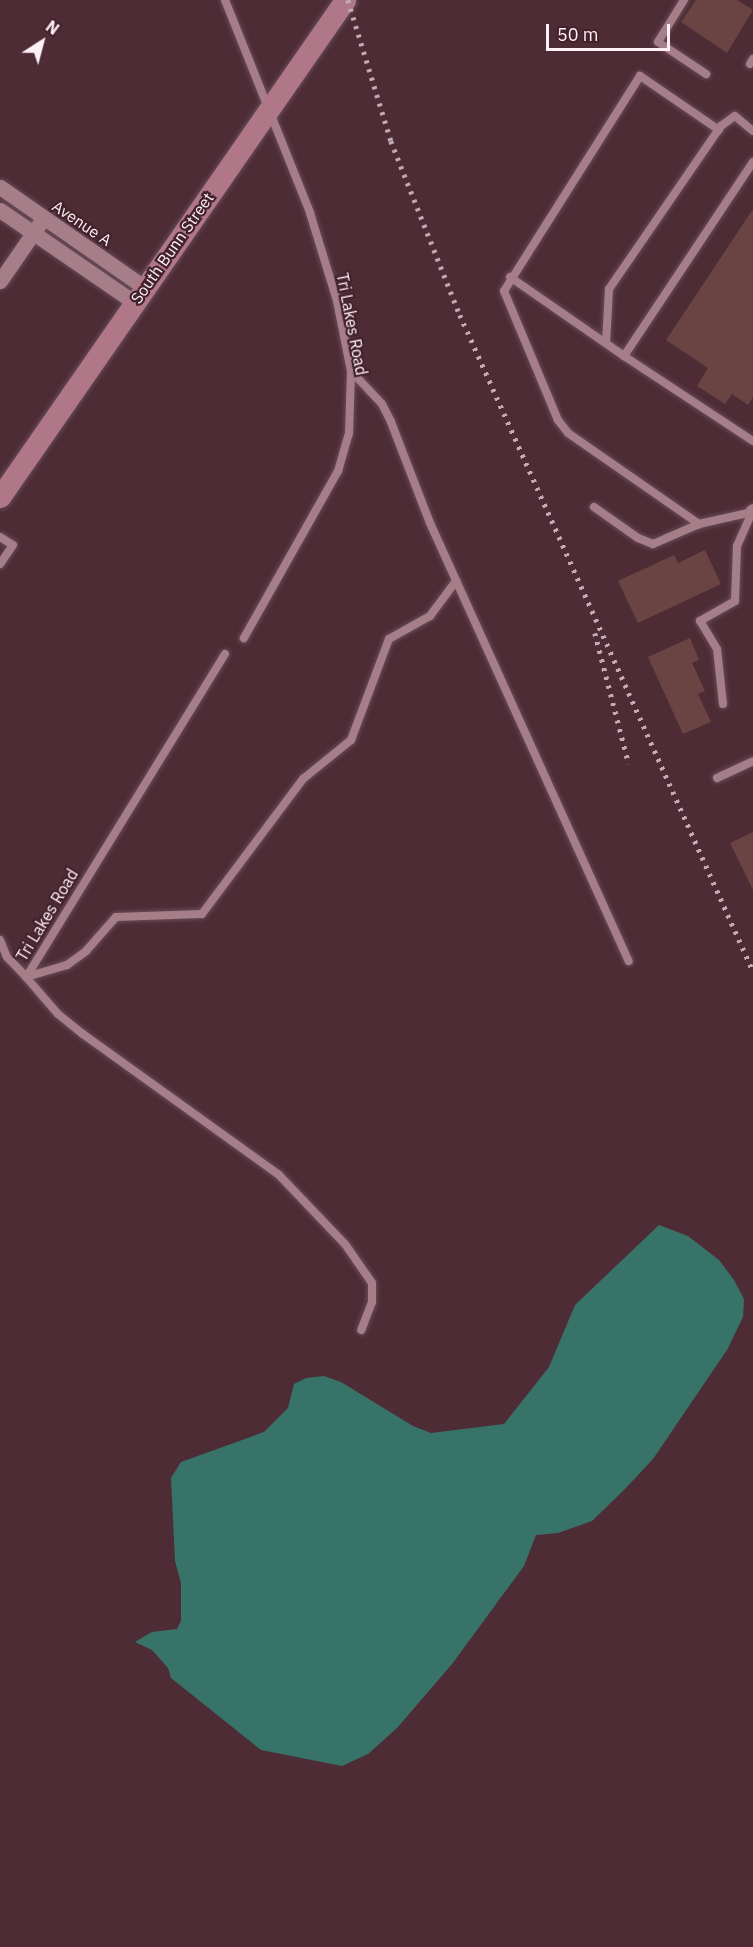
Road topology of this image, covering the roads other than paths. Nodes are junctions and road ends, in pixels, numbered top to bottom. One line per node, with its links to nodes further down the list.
1 (225, 0): 5 (lane, Tri Lakes Road)
2 (345, 0): 5 (street, South Bunn Street)
3 (684, 0): 4 (lane)
4 (706, 74)
5 (269, 107): 15 (street, South Bunn Street); 18 (lane, Tri Lakes Road)
6 (719, 130): 7 (lane); 13 (lane); 16 (lane)
7 (753, 130)
8 (753, 162): 17 (lane)
9 (0, 187): 11 (street, Avenue A)
10 (0, 210): 12 (street, Avenue A)
11 (43, 218): 12 (street); 15 (street, Avenue A)
12 (34, 231): 14 (street); 15 (street, Avenue A)
13 (510, 277): 16 (lane); 23 (lane)
14 (0, 280)
15 (139, 295): 20 (street, South Bunn Street)
16 (606, 343): 17 (lane)
17 (624, 356): 19 (lane)
18 (351, 370): 26 (lane); 27 (lane, Tri Lakes Road)
19 (753, 441)
20 (0, 497)
21 (594, 507): 23 (lane)
22 (753, 512): 23 (lane); 29 (lane)
23 (699, 524)
24 (0, 537): 25 (lane)
25 (0, 564)
26 (456, 581): 33 (lane); 34 (lane)
27 (244, 638)
28 (225, 654): 34 (lane, Tri Lakes Road)
29 (723, 704)
30 (753, 761): 31 (lane)
31 (717, 778)
32 (0, 940): 34 (lane)
33 (629, 961)
34 (26, 977): 35 (lane, Tri Lakes Road)
35 (361, 1330)

